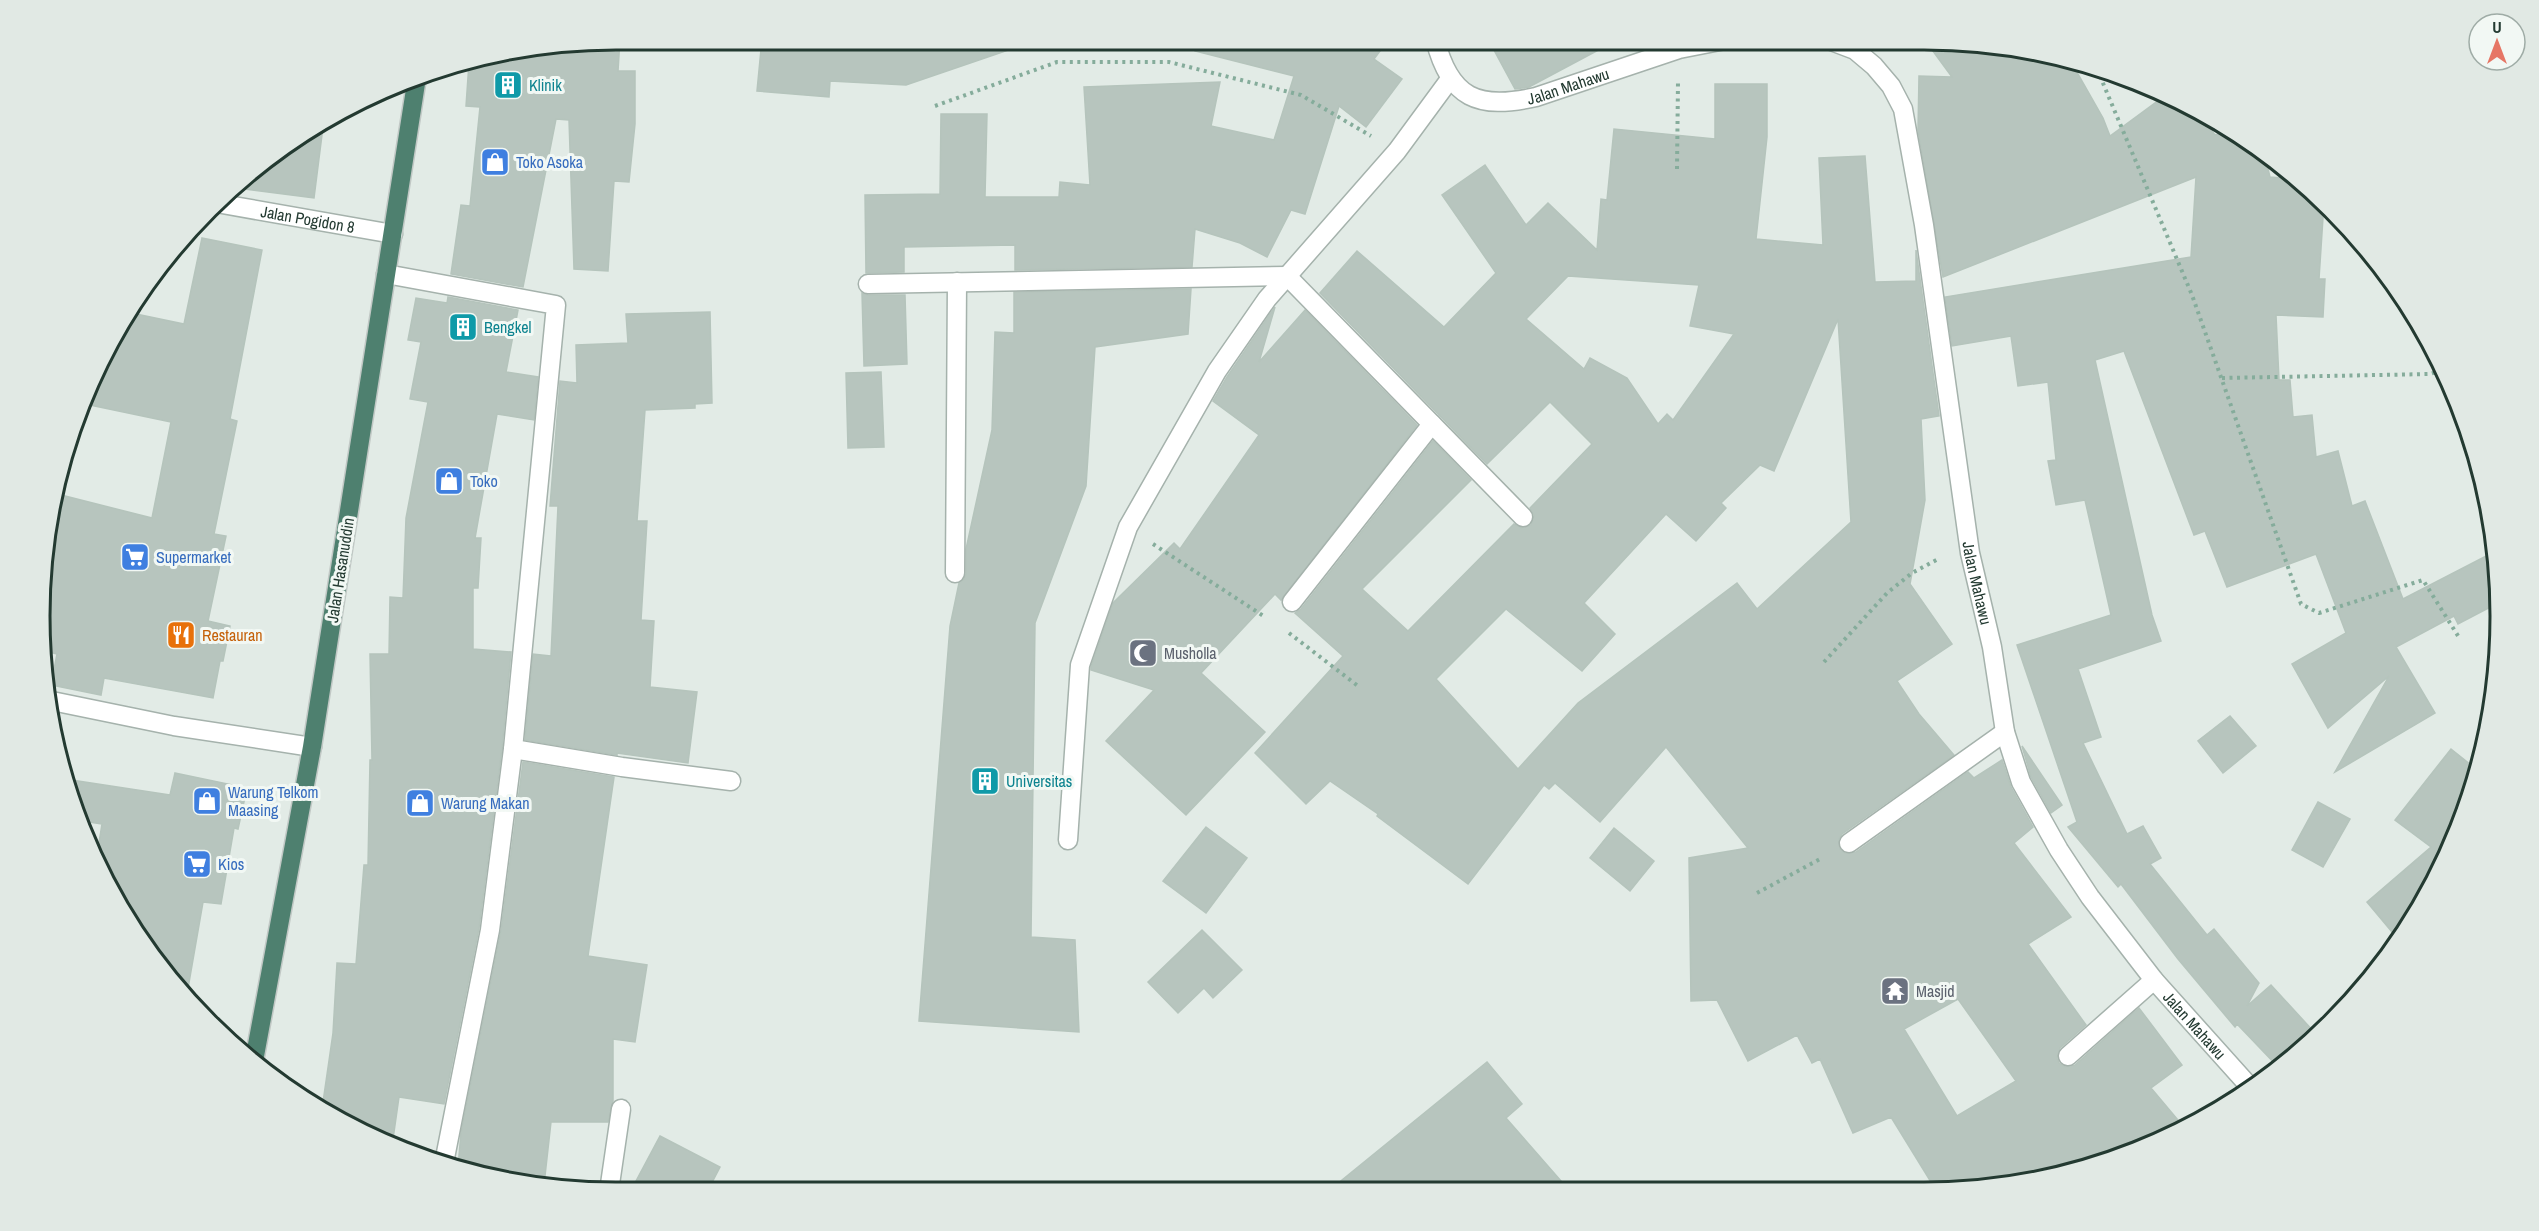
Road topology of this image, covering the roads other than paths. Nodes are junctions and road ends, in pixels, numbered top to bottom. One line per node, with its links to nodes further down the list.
1 (1439, 50): 4 (street)
2 (1675, 50): 4 (street, Jalan Mahawu)
3 (1855, 50): 17 (street, Jalan Mahawu)
4 (1450, 80): 9 (street)
5 (415, 87): 7 (highway, Jalan Hasanuddin)
6 (226, 205): 7 (street, Jalan Pogidon 8)
7 (393, 234): 8 (highway, Jalan Hasanuddin)
8 (386, 274): 18 (highway, Jalan Hasanuddin); 19 (street)
9 (1287, 276): 10 (street); 12 (street); 21 (street)
10 (957, 282): 11 (street); 14 (street)
11 (868, 284)
12 (1432, 424): 13 (street); 15 (street)
13 (1523, 517)
14 (955, 573)
15 (1292, 602)
16 (56, 702): 18 (street)
17 (2005, 732): 22 (street); 23 (street, Jalan Mahawu)
18 (312, 747): 24 (highway, Jalan Hasanuddin)
19 (513, 749): 20 (street); 28 (street)
20 (731, 781)
21 (1068, 840)
22 (1849, 843)
23 (2154, 980): 25 (street); 26 (street, Jalan Mahawu)
24 (256, 1052)
25 (2068, 1056)
26 (2245, 1081)
27 (621, 1109): 29 (street)
28 (446, 1155)
29 (610, 1182)

